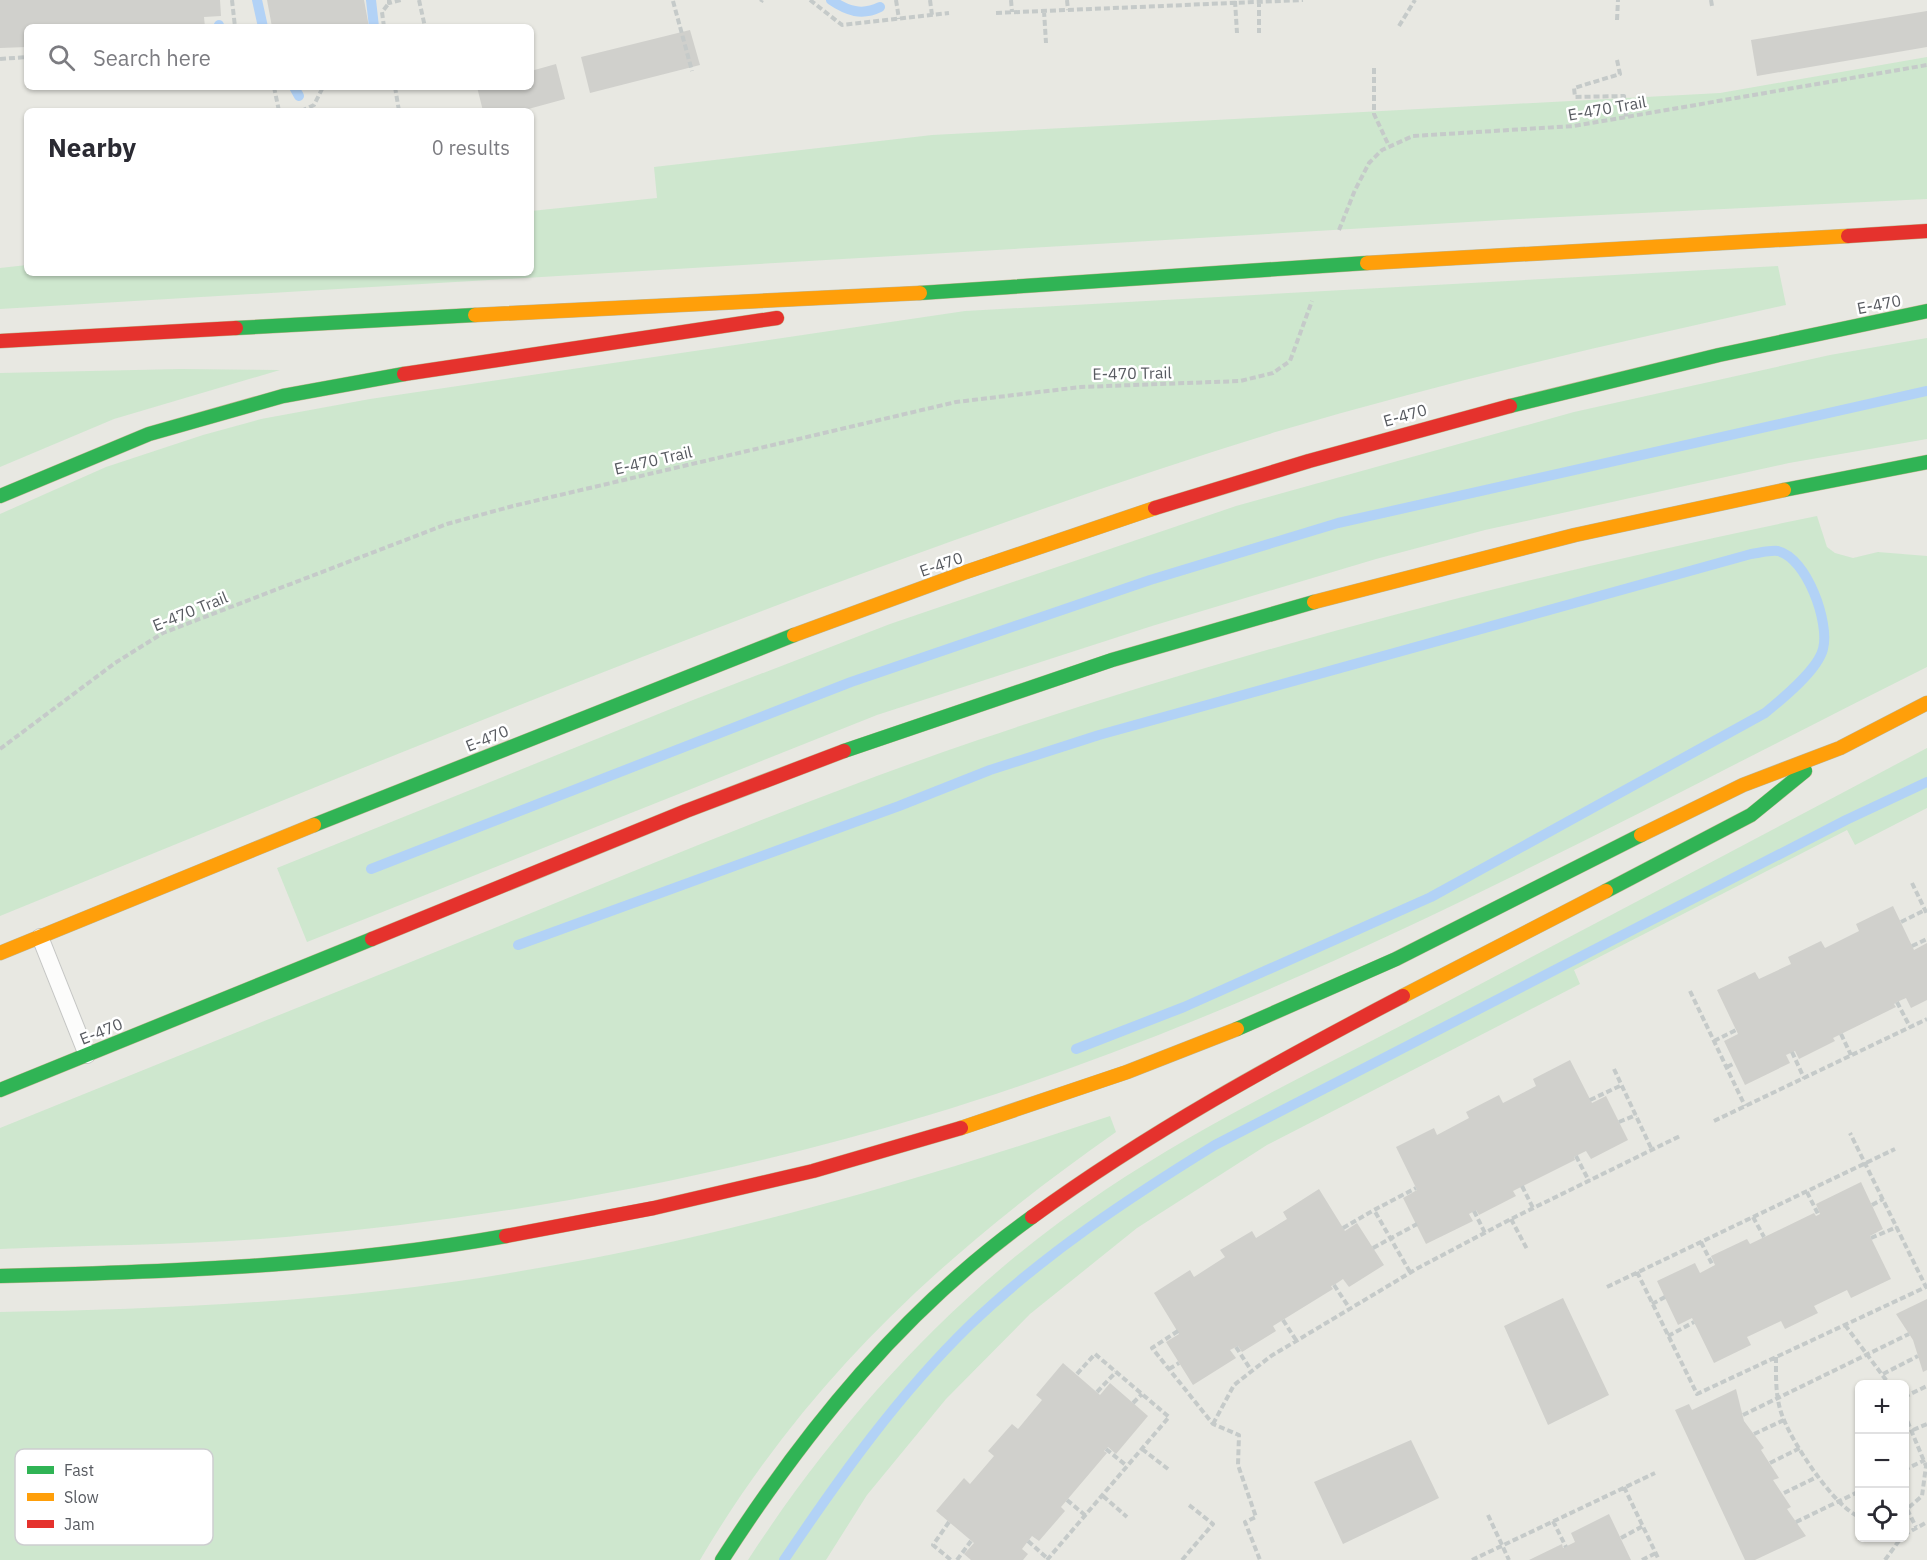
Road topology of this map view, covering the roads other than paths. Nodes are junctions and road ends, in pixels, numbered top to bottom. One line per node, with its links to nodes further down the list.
1 (1927, 231): 2 (highway)
2 (911, 294): 4 (highway); 6 (highway)
3 (1927, 311): 9 (highway, E-470)
4 (0, 341)
5 (1927, 462): 11 (highway, E-470)
6 (0, 496)
7 (1927, 703): 8 (highway)
8 (1824, 756): 13 (highway); 14 (highway)
9 (40, 937): 10 (highway, E-470); 11 (lane)
10 (0, 953)
11 (87, 1055): 12 (highway, E-470)
12 (0, 1090)
13 (0, 1276)
14 (722, 1560)

